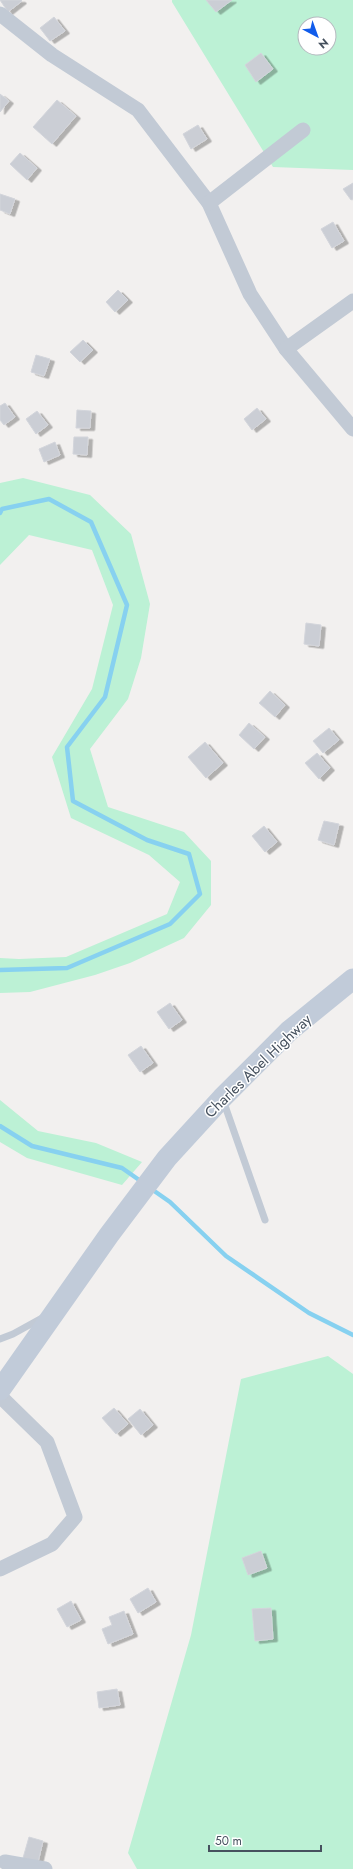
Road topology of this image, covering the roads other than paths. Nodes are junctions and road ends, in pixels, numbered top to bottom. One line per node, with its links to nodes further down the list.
1 (0, 14): 3 (street)
2 (304, 130): 3 (street)
3 (210, 203): 5 (street)
4 (353, 301): 5 (street)
5 (286, 349): 6 (street)
6 (353, 428)
7 (353, 979): 8 (main road, Charles Abel Highway)
8 (222, 1098): 9 (lane); 10 (main road, Charles Abel Highway)
9 (265, 1220)
10 (55, 1310): 11 (lane); 12 (main road)
11 (0, 1339)
12 (0, 1390)
13 (0, 1396): 14 (street)
14 (0, 1569)
15 (6, 1864): 16 (street)
16 (45, 1869)

